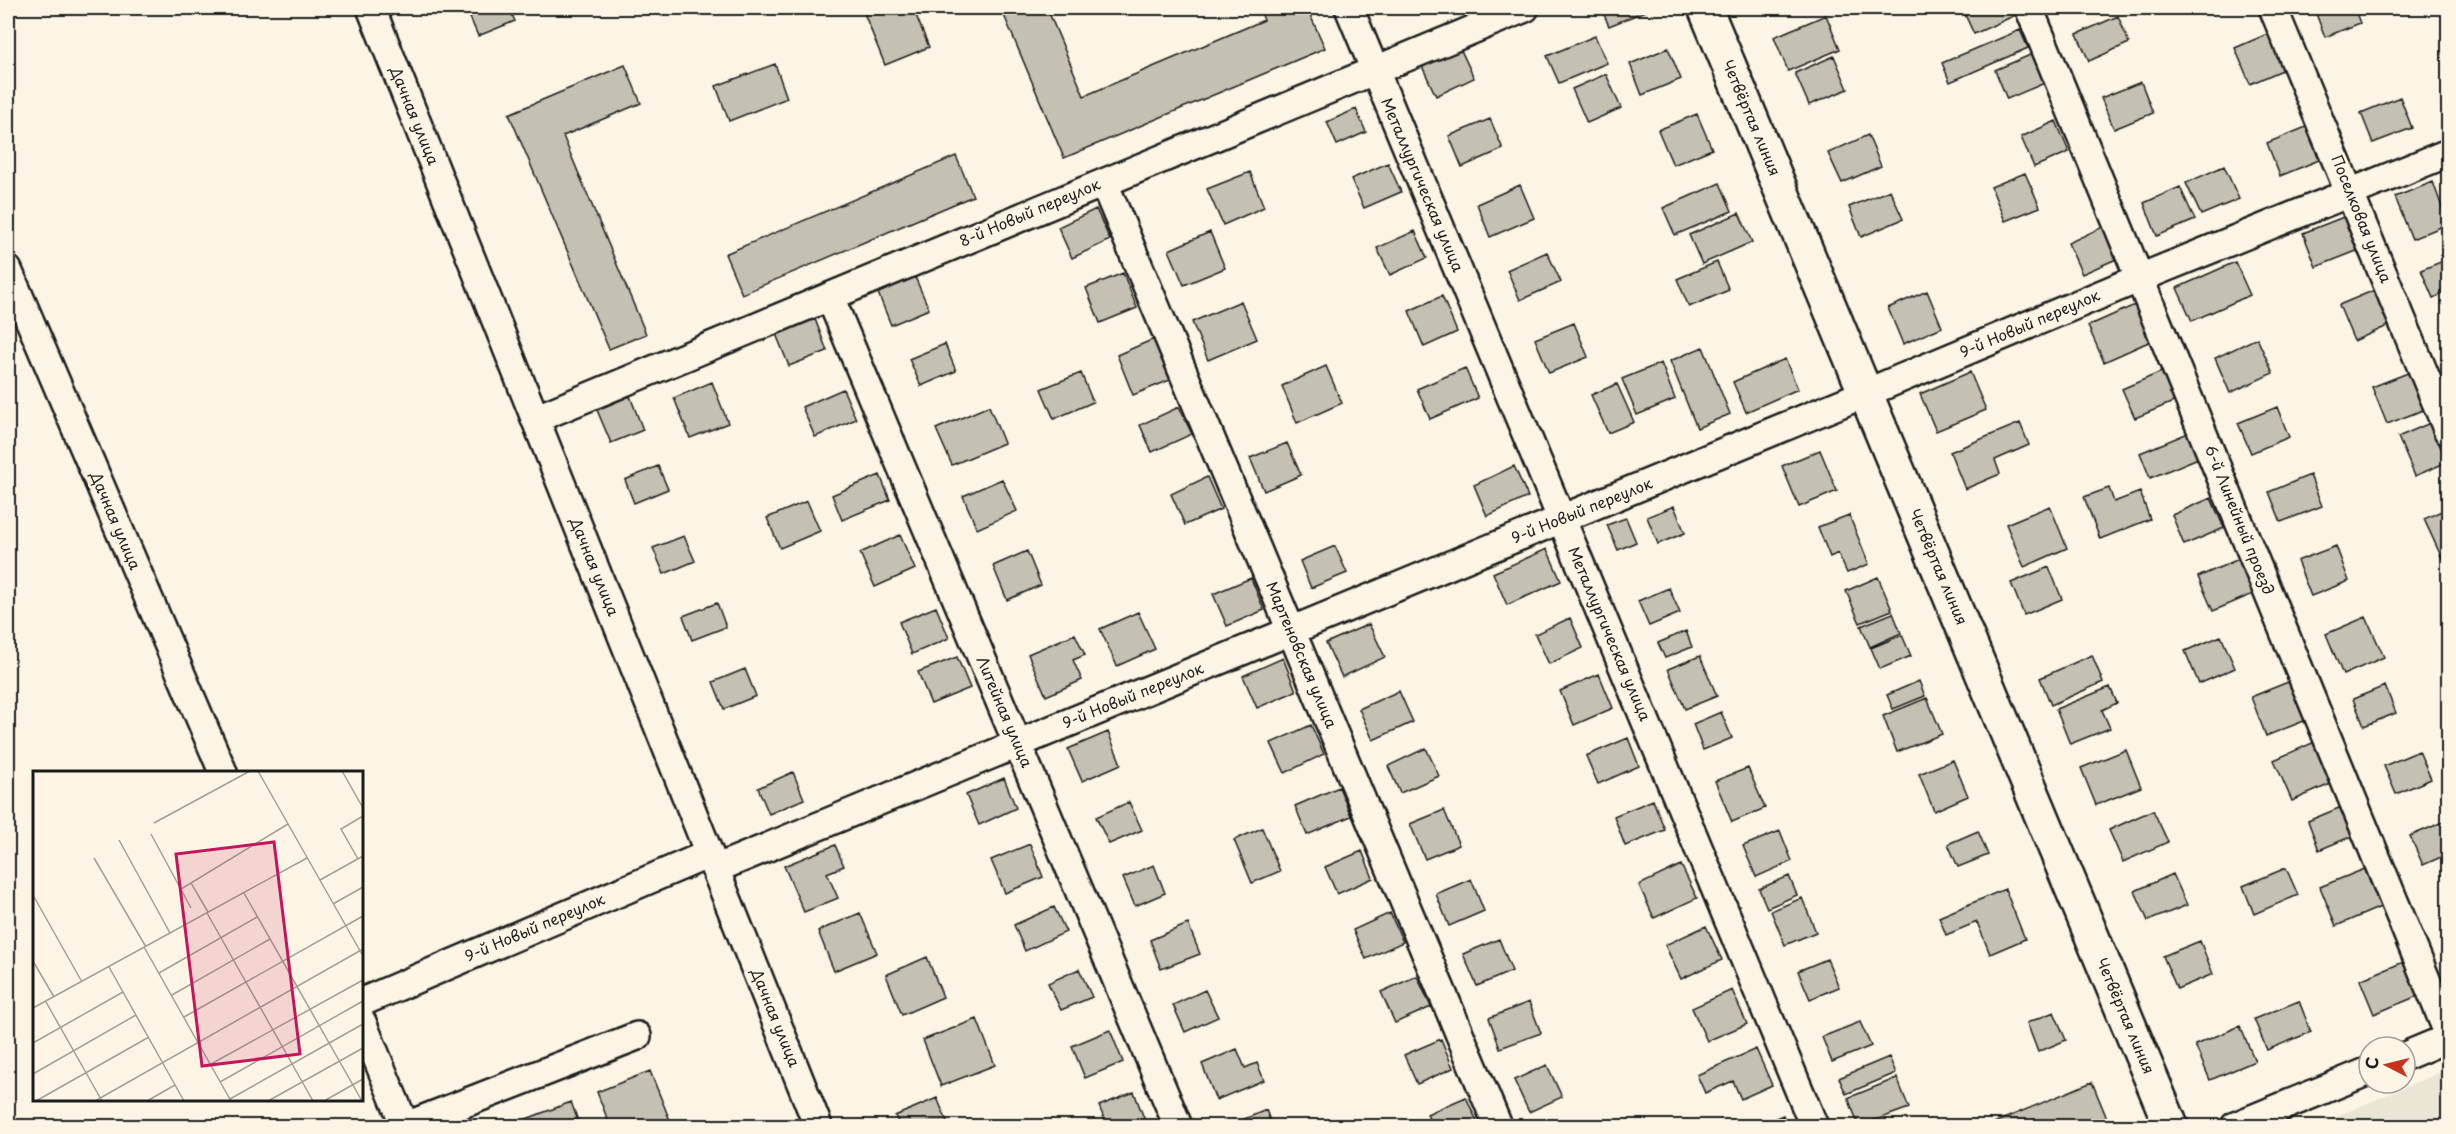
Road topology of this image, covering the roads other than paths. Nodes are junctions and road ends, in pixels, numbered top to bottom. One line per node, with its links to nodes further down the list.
1 (371, 8): 15 (street, Дачная улица)
2 (1348, 8): 7 (street, Металлургическая улица)
3 (1526, 8): 7 (street, 8-й Новый переулок)
4 (1705, 8): 14 (street, Четвёртая линия)
5 (2029, 8): 12 (street, 6-й Линейный проезд)
6 (2273, 8): 10 (street, Поселковая улица)
7 (1375, 70): 9 (street, 8-й Новый переулок); 17 (street, Металлургическая улица)
8 (2448, 153): 10 (street, 9-й Новый переулок)
9 (1104, 183): 13 (street, 8-й Новый переулок); 18 (street, Мартеновская улица)
10 (2350, 193): 12 (street, 9-й Новый переулок); 16 (street, Поселковая улица)
11 (8, 270): 20 (street, Дачная улица)
12 (2140, 278): 14 (street, 9-й Новый переулок); 24 (street, 6-й Линейный проезд)
13 (830, 297): 15 (street, 8-й Новый переулок); 19 (street, Литейная улица)
14 (1866, 393): 17 (street, 9-й Новый переулок); 34 (street, Четвёртая линия)
15 (535, 419): 21 (street, Дачная улица)
16 (2448, 431)
17 (1561, 519): 18 (street, 9-й Новый переулок); 33 (street, Металлургическая улица)
18 (1291, 631): 19 (street, 9-й Новый переулок); 32 (street, Мартеновская улица)
19 (1017, 744): 21 (street, 9-й Новый переулок); 31 (street, Литейная улица)
20 (223, 771)
21 (712, 861): 22 (street, 9-й Новый переулок); 30 (street, Дачная улица)
22 (363, 1002)
23 (363, 1024): 29 (street)
24 (2448, 1033)
25 (637, 1036): 29 (street)
26 (2448, 1038): 27 (street)
27 (2417, 1051)
28 (2357, 1076): 35 (street)
29 (406, 1126)
30 (818, 1126)
31 (1178, 1126)
32 (1498, 1126)
33 (1814, 1126)
34 (2171, 1126)
35 (2235, 1126)

